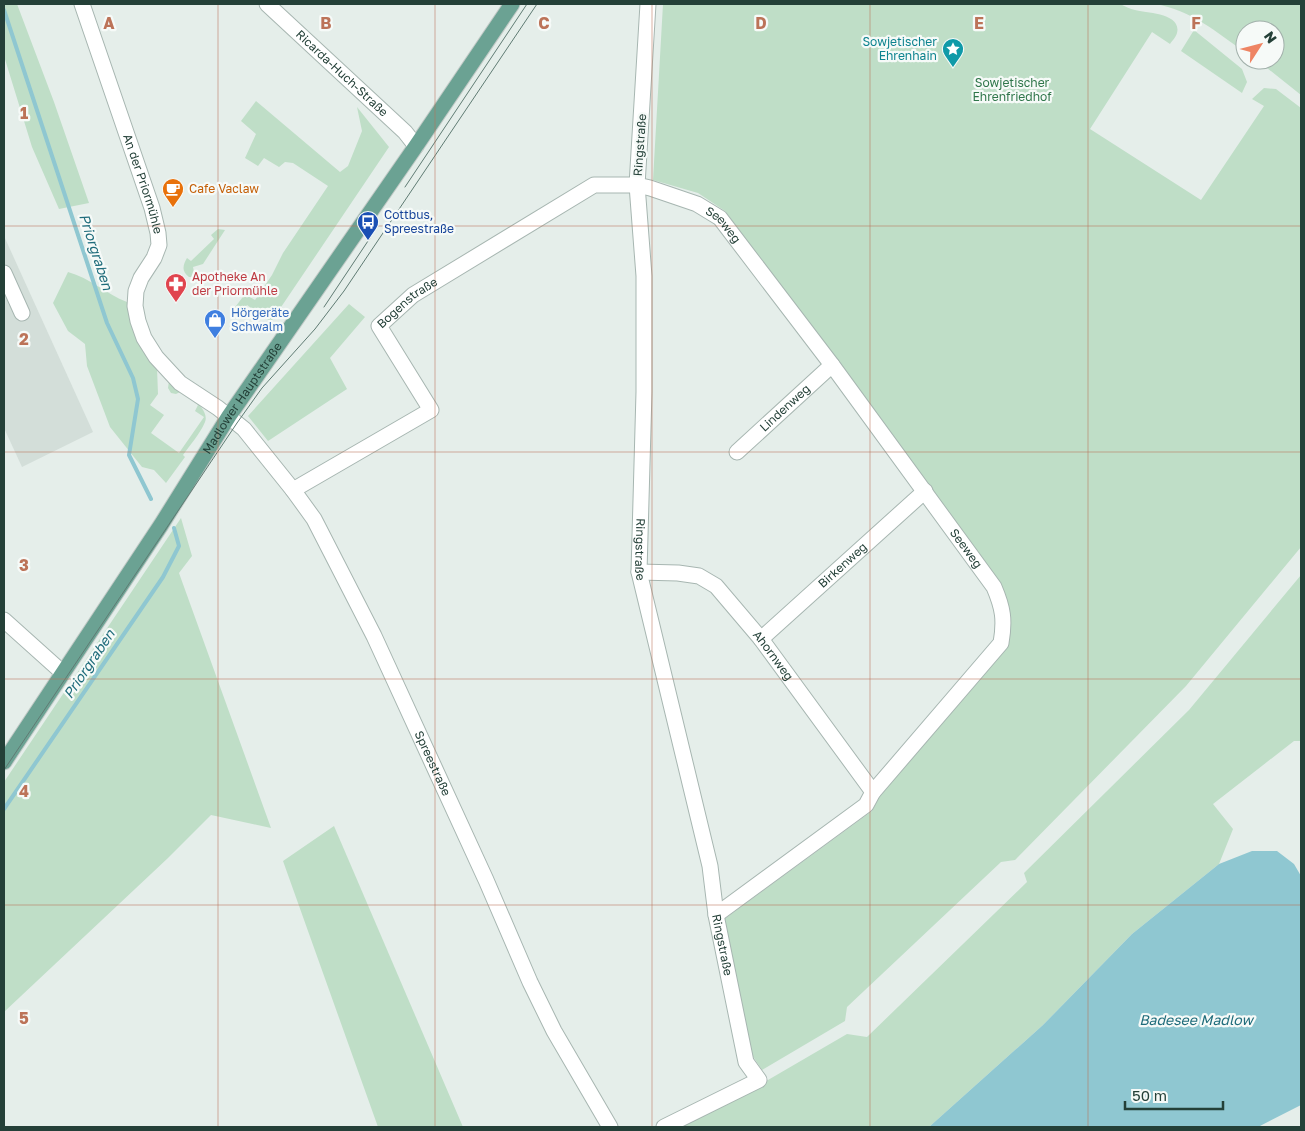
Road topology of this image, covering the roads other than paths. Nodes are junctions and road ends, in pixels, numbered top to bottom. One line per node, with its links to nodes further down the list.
1 (82, 4): 10 (street, An der Priormühle)
2 (267, 4): 5 (street, Ricarda-Huch-Straße)
3 (512, 4): 5 (main road, Madlower Hauptstraße)
4 (648, 4): 6 (street, Ringstraße)
5 (416, 146): 10 (main road, Madlower Hauptstraße)
6 (637, 185): 9 (street, Seeweg); 12 (street, Bogenstraße); 14 (street, Ringstraße)
7 (4, 272): 8 (street)
8 (22, 313)
9 (832, 365): 11 (street, Lindenweg); 13 (street, Seeweg)
10 (229, 416): 12 (street, Spreestraße); 17 (main road, Madlower Hauptstraße)
11 (737, 452)
12 (293, 490): 21 (street, Spreestraße)
13 (925, 491): 16 (street, Birkenweg); 19 (street, Seeweg)
14 (639, 572): 16 (street, Ahornweg); 20 (street, Ringstraße)
15 (4, 620): 17 (street)
16 (761, 639): 19 (street, Ahornweg)
17 (64, 673): 18 (main road, Madlower Hauptstraße)
18 (4, 762)
19 (873, 792): 20 (street, Seeweg)
20 (716, 915): 22 (street, Ringstraße)
21 (610, 1127)
22 (664, 1127)

